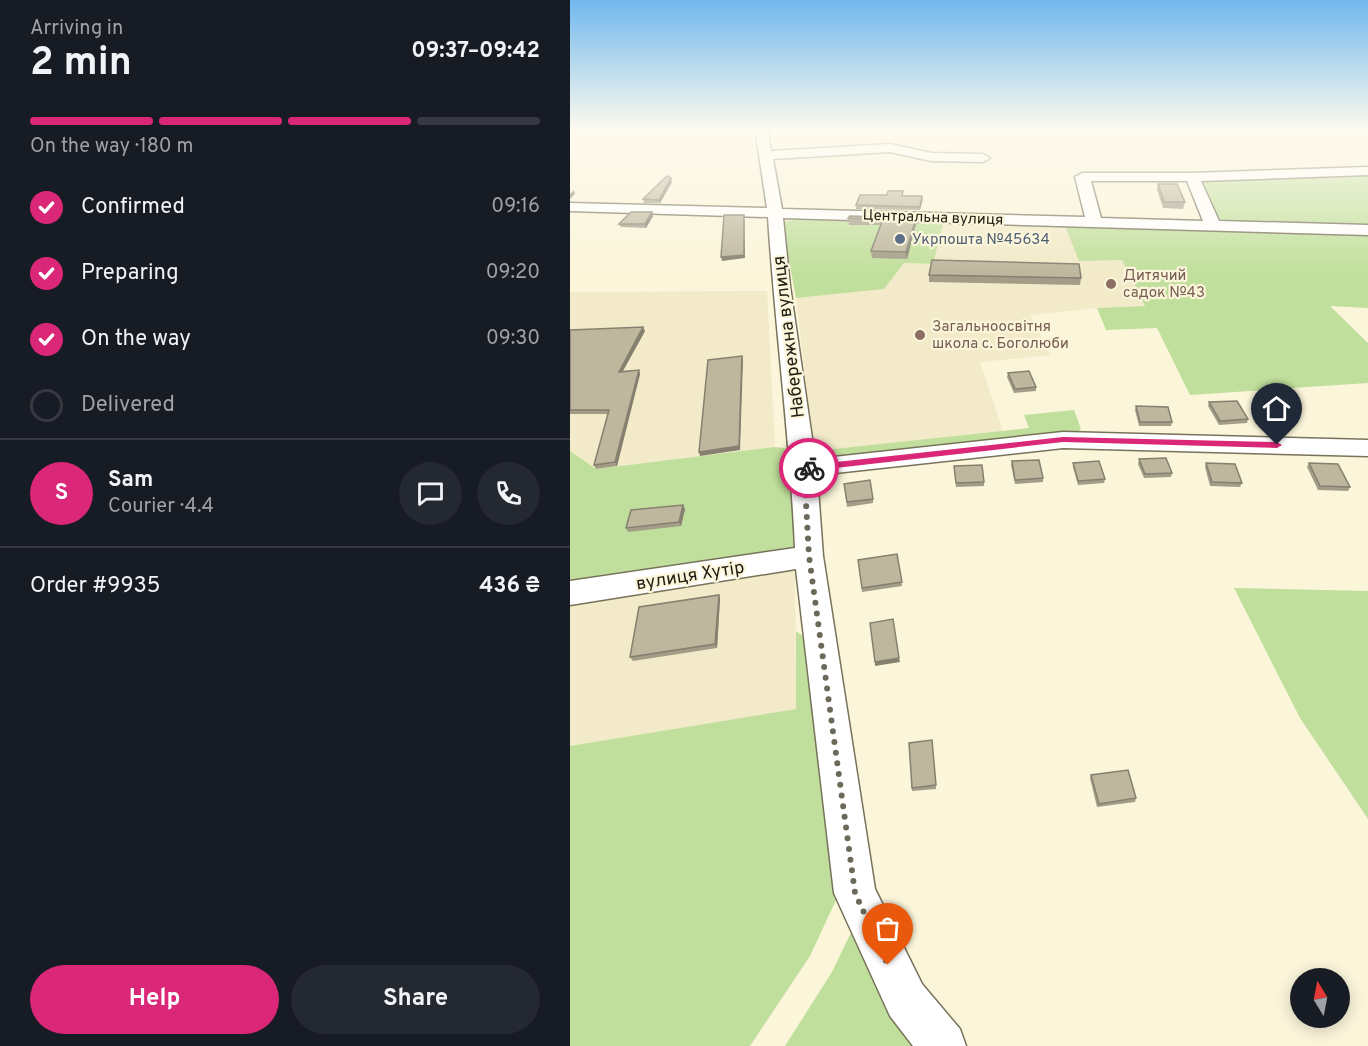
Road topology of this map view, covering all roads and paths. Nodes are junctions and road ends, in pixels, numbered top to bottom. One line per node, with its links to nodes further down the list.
1 (769, 177): 5 (street, Набережна вулиця)
2 (1192, 177): 3 (street); 6 (street); 7 (street)
3 (1197, 177)
4 (570, 207): 5 (street, Центральна вулиця)
5 (776, 212): 6 (street, Центральна вулиця); 10 (street, Набережна вулиця)
6 (1094, 223): 7 (street, Центральна вулиця)
7 (1213, 226): 8 (street, Центральна вулиця)
8 (1368, 230)
9 (1368, 448): 10 (street)
10 (804, 468): 11 (street, Набережна вулиця)
11 (809, 556): 12 (street, вулиця Хутір); 13 (street, Набережна вулиця)
12 (570, 593)
13 (943, 1046)

